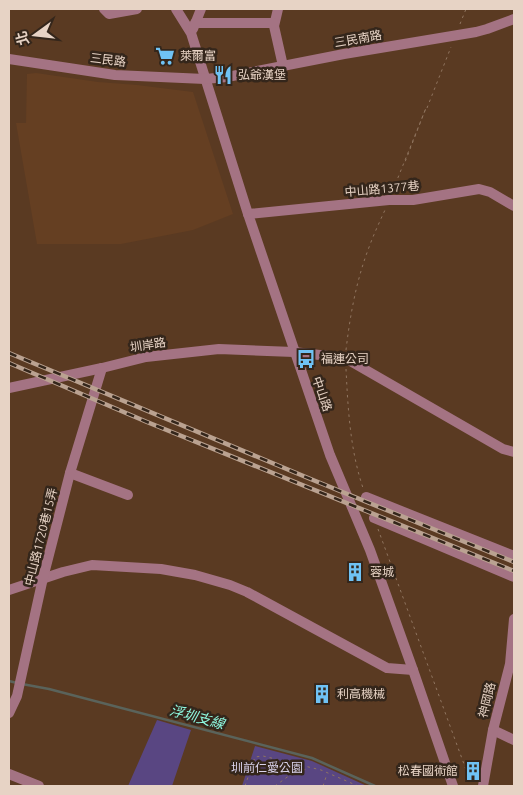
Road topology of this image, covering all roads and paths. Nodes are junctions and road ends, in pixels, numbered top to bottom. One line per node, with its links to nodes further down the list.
1 (104, 9): 2 (street)
2 (137, 9)
3 (176, 9): 9 (street, 中山路)
4 (201, 9): 9 (street)
5 (278, 9): 8 (street)
6 (466, 9): 10 (path)
7 (514, 19): 13 (street, 三民南路)
8 (274, 23): 9 (street); 13 (street)
9 (193, 28): 14 (street, 中山路)
10 (458, 30)
11 (450, 48): 15 (path)
12 (9, 59): 14 (street, 三民路)
13 (283, 66): 14 (street, 三民南路)
14 (205, 79): 19 (street, 中山路)
15 (405, 162): 15 (path); 16 (path)
16 (394, 188)
17 (389, 200): 18 (street, 中山路1377巷); 19 (street, 中山路1377巷); 21 (path)
18 (514, 206)
19 (248, 214): 20 (street, 中山路)
20 (294, 352): 21 (street, 圳岸路); 22 (street, 圳岸路); 36 (street, 中山路)
21 (345, 358): 24 (street); 26 (path)
22 (102, 368): 23 (street, 圳岸路); 25 (street, 中山路1720巷15弄)
23 (9, 388)
24 (514, 452)
25 (70, 473): 27 (street); 33 (street, 中山路1720巷15弄)
26 (360, 479)
27 (128, 495)
28 (366, 497): 31 (street)
29 (374, 518): 32 (street)
30 (384, 544): 49 (path)
31 (514, 556)
32 (514, 577)
33 (43, 578): 34 (street); 36 (street); 37 (street, 中山路1720巷15弄)
34 (9, 590)
35 (514, 619): 38 (street, 神岡路)
36 (413, 670): 48 (street, 中山路)
37 (9, 713)
38 (493, 730): 39 (street); 50 (street, 神岡路)
39 (514, 740)
40 (310, 767): 41 (path); 44 (path); 45 (path)
41 (328, 773): 46 (path); 47 (path)
42 (9, 774): 43 (street)
43 (39, 786)
44 (245, 786)
45 (274, 786)
46 (323, 786)
47 (358, 786)
48 (453, 786)
49 (472, 786)
50 (482, 786)

